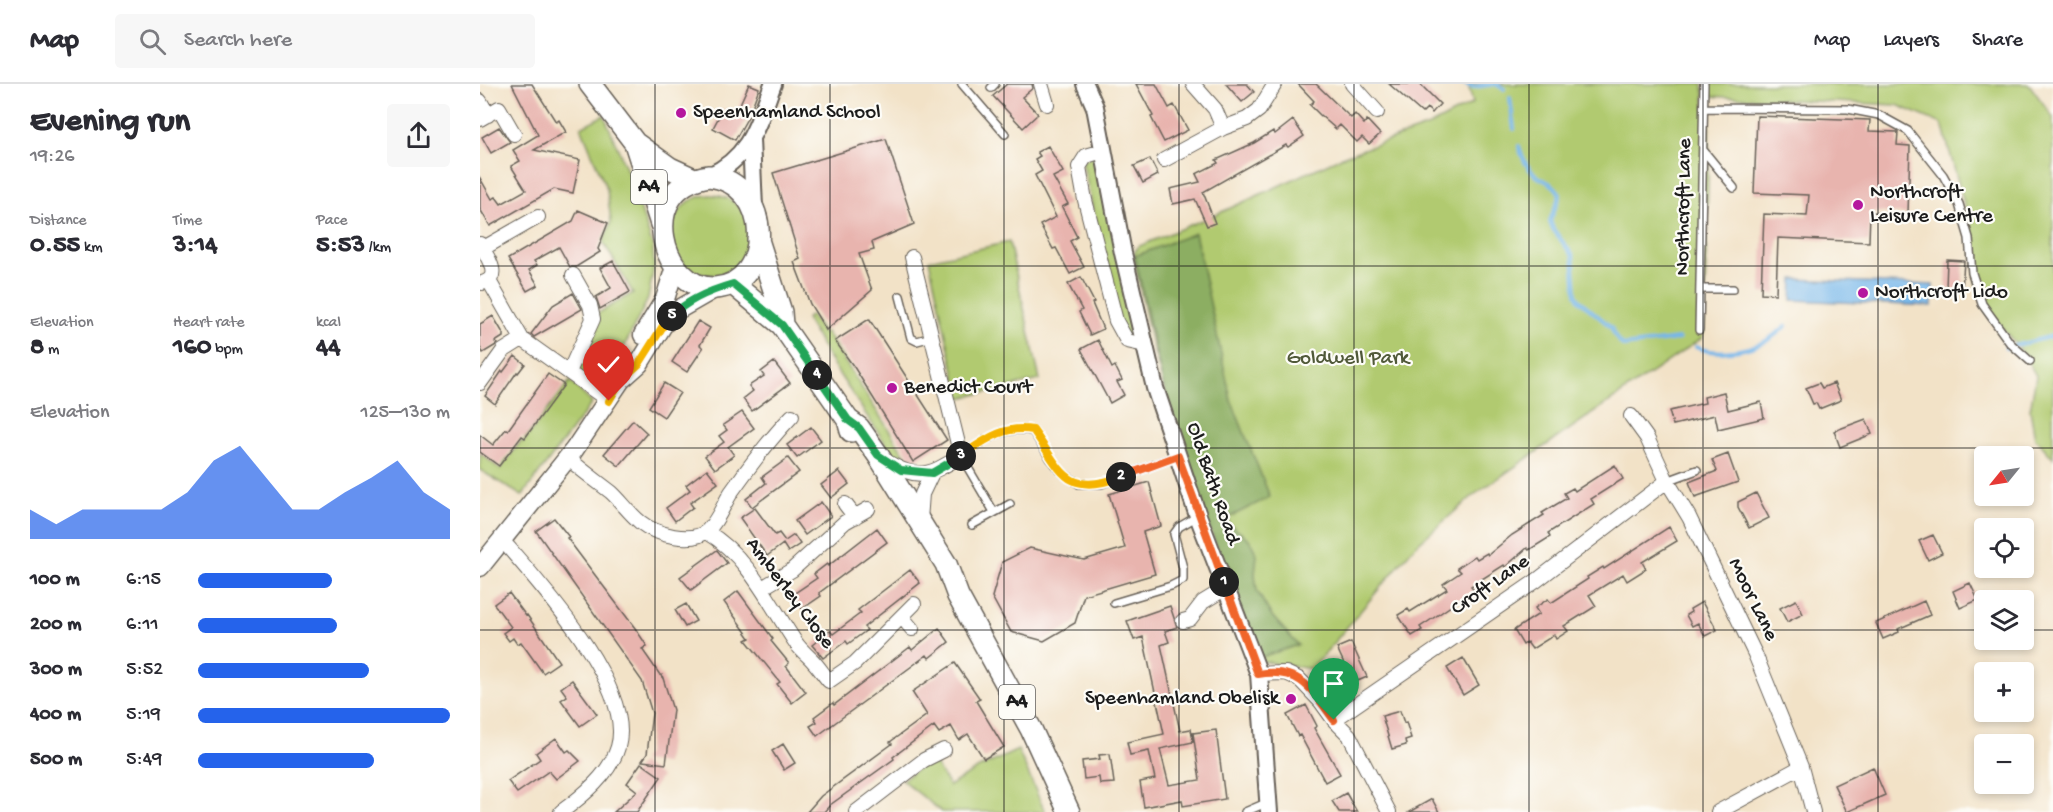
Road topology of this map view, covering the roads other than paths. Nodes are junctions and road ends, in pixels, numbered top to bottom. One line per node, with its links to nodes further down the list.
1 (590, 84): 19 (main road, A4)
2 (773, 84): 18 (street)
3 (962, 84): 17 (lane)
4 (1041, 84): 11 (street)
5 (1085, 84): 21 (street, Old Bath Road)
6 (1193, 84): 15 (street)
7 (1275, 84): 15 (street)
8 (1352, 84): 13 (street)
9 (1704, 84): 12 (lane, Northcroft Lane)
10 (480, 101): 14 (street)
11 (1047, 104)
12 (1704, 108): 20 (lane, Northcroft Lane); 43 (lane)
13 (1377, 112)
14 (484, 117): 16 (street)
15 (1223, 128): 22 (street)
16 (514, 134)
17 (1005, 134)
18 (752, 140): 23 (street); 25 (street)
19 (635, 143): 23 (main road, A4); 27 (main road, A4)
20 (1703, 150): 24 (lane); 35 (lane, Northcroft Lane)
21 (1103, 151): 42 (street, Old Bath Road); 42 (street)
22 (1164, 160)
23 (702, 177): 25 (main road, A4); 27 (main road, A4)
24 (1734, 188)
25 (754, 208): 28 (main road, A4)
26 (538, 217): 29 (street)
27 (663, 230): 31 (main road, A4)
28 (758, 239): 34 (main road, A4); 38 (main road, A4)
29 (481, 246): 33 (street)
30 (912, 257): 40 (street)
31 (675, 267): 34 (main road, A4); 45 (main road)
32 (573, 275): 44 (street)
33 (484, 282): 41 (street)
34 (725, 286): 38 (main road, A4); 45 (main road)
35 (1700, 289): 36 (lane); 39 (lane, Northcroft Lane)
36 (1733, 289)
37 (900, 296): 40 (lane)
38 (782, 325): 50 (main road, A4)
39 (1699, 330)
40 (932, 337): 52 (street)
41 (522, 339): 44 (street); 46 (street)
42 (1145, 345): 53 (street, Old Bath Road)
43 (2030, 361)
44 (569, 372): 47 (street)
45 (621, 380): 47 (main road)
46 (480, 383)
47 (609, 401): 54 (main road)
48 (792, 416): 66 (street)
49 (1631, 417): 57 (street, Moor Lane)
50 (848, 420): 51 (main road, A4); 71 (main road, A4)
51 (878, 455): 56 (street); 64 (main road, A4)
52 (961, 456): 53 (lane); 56 (street); 61 (lane)
53 (1178, 456): 63 (street, Old Bath Road)
54 (568, 458): 66 (street); 67 (main road)
55 (1697, 470): 57 (lane)
56 (932, 473): 64 (street)
57 (1667, 481): 78 (street, Croft Lane); 80 (street, Moor Lane)
58 (845, 504): 62 (street)
59 (1010, 504): 61 (lane)
60 (868, 509): 62 (street)
61 (994, 512): 65 (lane)
62 (855, 516): 69 (street)
63 (1198, 516): 70 (street, Old Bath Road); 72 (lane)
64 (920, 520): 71 (main road, A4)
65 (972, 525)
66 (707, 532): 69 (street, Amberley Close)
67 (502, 540): 68 (main road); 82 (street)
68 (480, 567)
69 (762, 588): 74 (street, Amberley Close)
70 (1226, 588): 75 (street); 77 (street, Old Bath Road)
71 (958, 596): 84 (main road, A4)
72 (1114, 603)
73 (914, 604): 74 (street, Amberley Close)
74 (902, 616): 76 (street)
75 (1183, 621)
76 (912, 629)
77 (1258, 674): 78 (street); 81 (street, Old Bath Road)
78 (1334, 720): 86 (street)
79 (944, 750): 83 (street)
80 (1801, 767): 87 (street); 88 (street, Moor Lane)
81 (1269, 807): 85 (lane)
82 (561, 812)
83 (856, 812)
84 (1069, 812)
85 (1245, 812)
86 (1389, 812)
87 (1718, 812)
88 (1813, 812)

